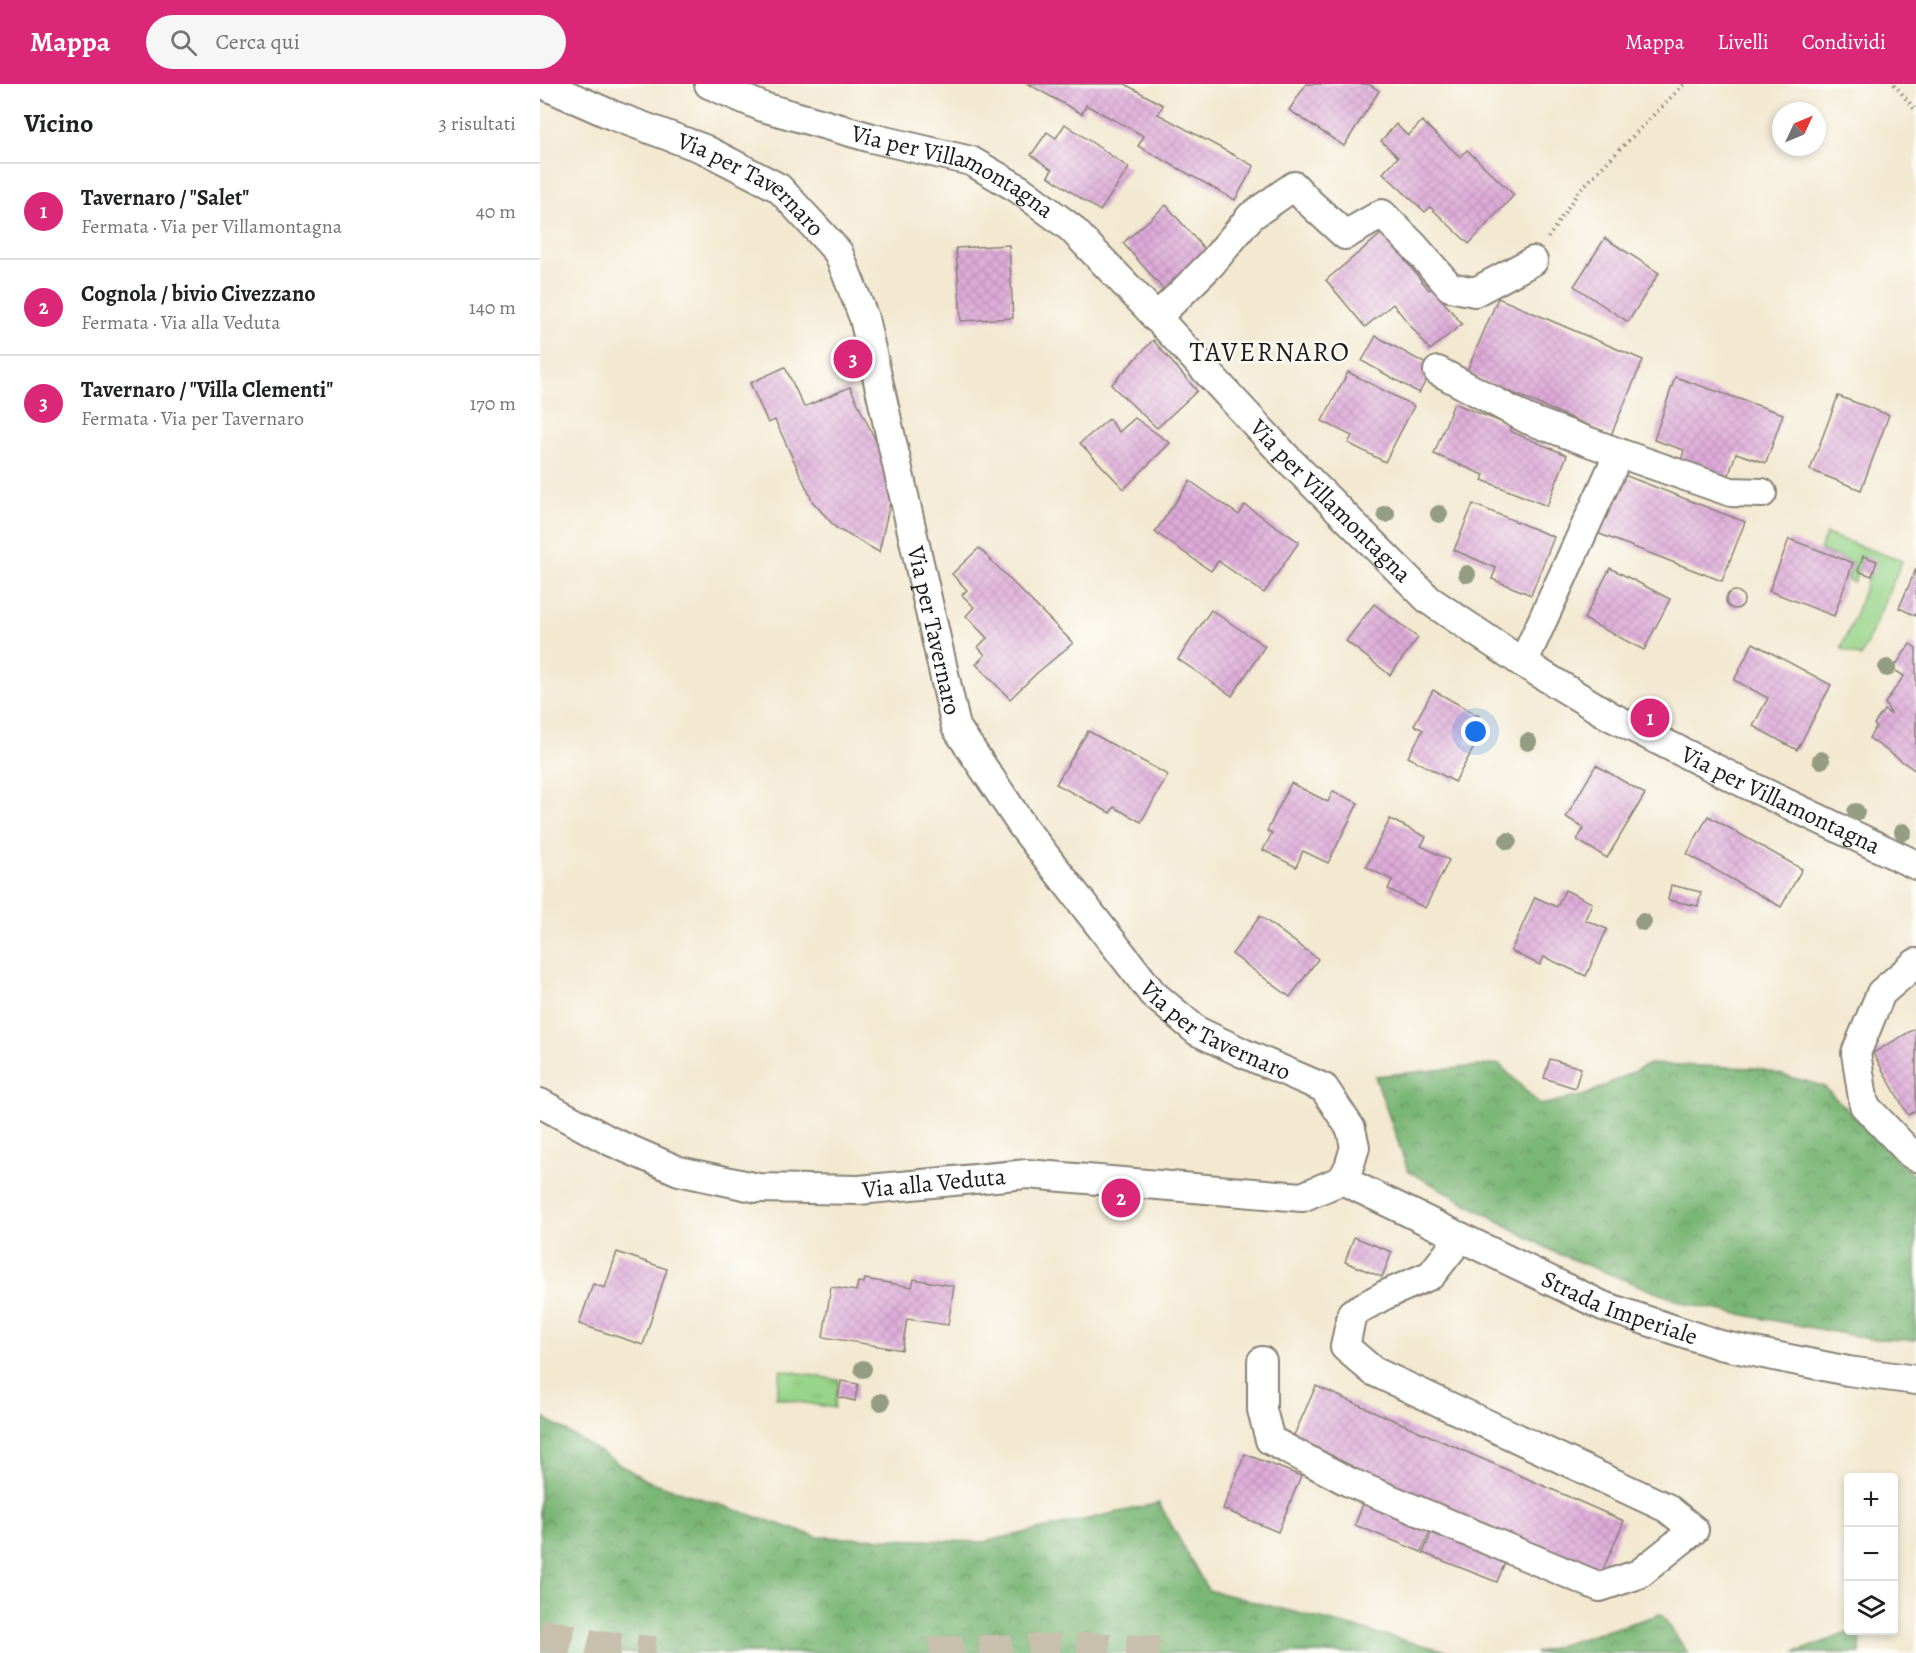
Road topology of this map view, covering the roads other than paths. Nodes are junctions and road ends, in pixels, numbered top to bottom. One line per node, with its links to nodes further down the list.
1 (549, 84): 13 (street, Via per Tavernaro)
2 (709, 84): 4 (street, Via per Villamontagna)
3 (1533, 261): 4 (street)
4 (1156, 318): 8 (street, Via per Villamontagna)
5 (1438, 371): 6 (street)
6 (1619, 453): 7 (street); 8 (street)
7 (1762, 493)
8 (1523, 663): 9 (street, Via per Villamontagna)
9 (1915, 862)
10 (1916, 963): 12 (street)
11 (540, 1103): 13 (street, Via alla Veduta)
12 (1916, 1157)
13 (1342, 1180): 14 (street, Strada Imperiale)
14 (1461, 1237): 15 (street); 16 (street, Strada Imperiale)
15 (1262, 1361)
16 (1916, 1380)

